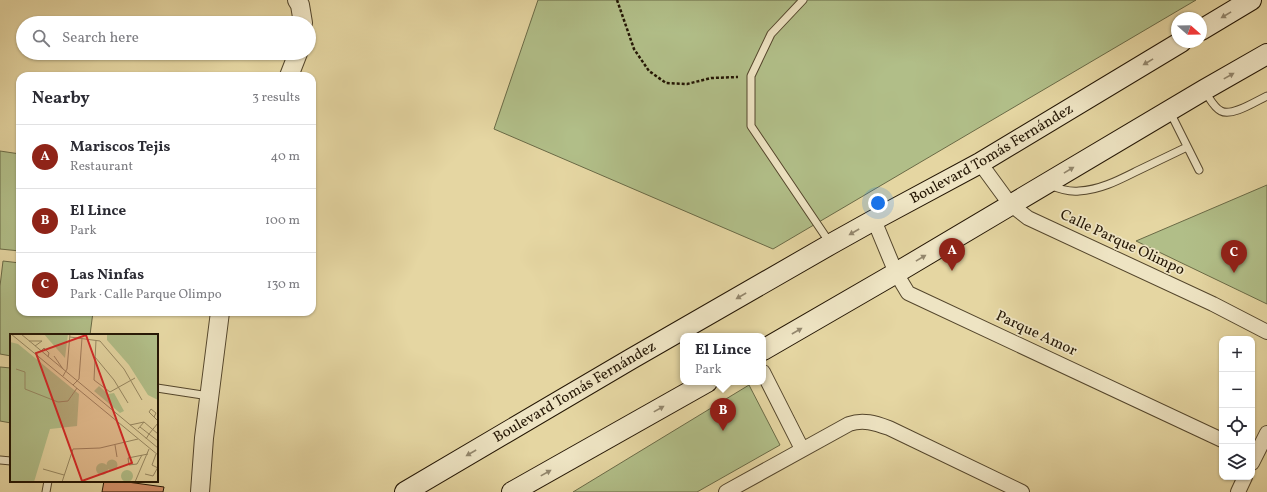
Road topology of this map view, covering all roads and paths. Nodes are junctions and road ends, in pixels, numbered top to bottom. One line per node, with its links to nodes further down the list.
1 (297, 0): 5 (street)
2 (617, 0): 11 (path)
3 (803, 0): 11 (lane)
4 (1251, 0): 6 (main road, one-way to 6)
5 (302, 16)
6 (1207, 26)
7 (1172, 48): 16 (main road, Boulevard Tomás Fernández, one-way to 16)
8 (1267, 54): 12 (main road, one-way to 8)
9 (295, 60): 10 (street)
10 (291, 72)
11 (751, 76): 21 (lane)
12 (1204, 90): 13 (lane); 14 (main road)
13 (1267, 96)
14 (1169, 110): 15 (lane); 18 (main road, one-way to 14)
15 (1187, 148): 17 (lane); 18 (lane)
16 (980, 163): 19 (street, Calle Parque Olimpo); 20 (main road, Boulevard Tomás Fernández)
17 (1199, 170)
18 (1046, 184): 19 (main road)
19 (1010, 204): 22 (main road, one-way to 19); 24 (street, Calle Parque Olimpo)
20 (874, 220): 21 (main road, Boulevard Tomás Fernández, one-way to 21); 22 (street, Parque Amor)
21 (832, 244): 40 (main road, Boulevard Tomás Fernández, one-way to 40)
22 (896, 274): 25 (main road, one-way to 22); 31 (street, Parque Amor)
23 (219, 316): 29 (street)
24 (1267, 332)
25 (766, 348)
26 (766, 378): 32 (street)
27 (702, 385): 41 (main road, one-way to 27)
28 (158, 388): 29 (lane)
29 (209, 396): 39 (street)
30 (1267, 433): 33 (street)
31 (1219, 439)
32 (802, 449): 42 (street); 43 (street)
33 (1255, 454)
34 (0, 460): 35 (lane)
35 (10, 461)
36 (1244, 480): 44 (street)
37 (48, 482): 38 (lane)
38 (46, 492)
39 (200, 492)
40 (405, 492)
41 (512, 492)
42 (726, 492)
43 (1022, 492)
44 (1238, 492)

